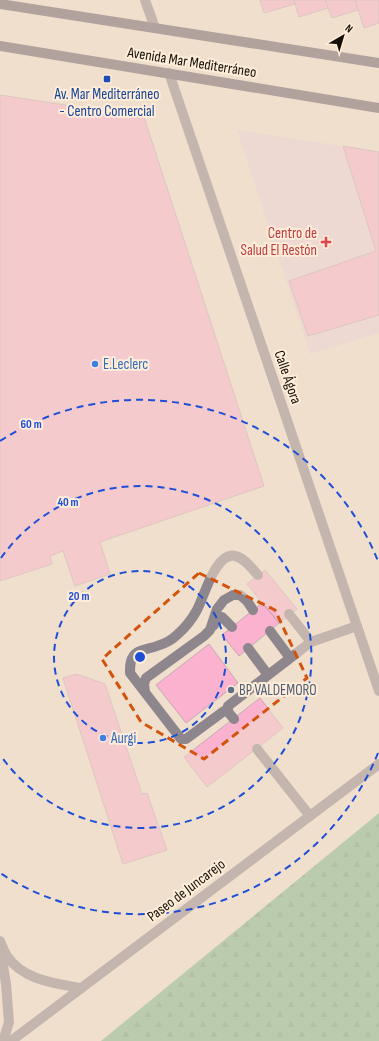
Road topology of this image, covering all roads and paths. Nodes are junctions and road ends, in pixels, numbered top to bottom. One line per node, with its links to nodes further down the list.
1 (145, 0): 3 (street)
2 (0, 4): 3 (street, Avenida Mar Mediterráneo)
3 (155, 28): 5 (street, Avenida Mar Mediterráneo)
4 (0, 46): 6 (street, Avenida Mar Mediterráneo)
5 (379, 63)
6 (169, 73): 7 (street, Avenida Mar Mediterráneo); 11 (street, Calle Ágora)
7 (379, 108)
8 (258, 575): 20 (street)
9 (253, 610): 13 (street)
10 (289, 614): 15 (street)
11 (357, 626): 15 (street); 19 (street, Calle Ágora)
12 (232, 627): 13 (street)
13 (210, 630): 20 (street)
14 (270, 631): 17 (street)
15 (311, 642): 17 (street)
16 (248, 648): 18 (street)
17 (290, 658): 18 (street)
18 (268, 675): 20 (street)
19 (379, 691)
20 (145, 692)
21 (257, 749): 23 (street)
22 (379, 764): 23 (street, Paseo de Juncarejo)
23 (310, 816): 26 (street, Paseo de Juncarejo)
24 (0, 941): 26 (street)
25 (0, 947): 27 (street)
26 (80, 988): 28 (street, Paseo de Juncarejo)
27 (2, 1041)
28 (11, 1041)

